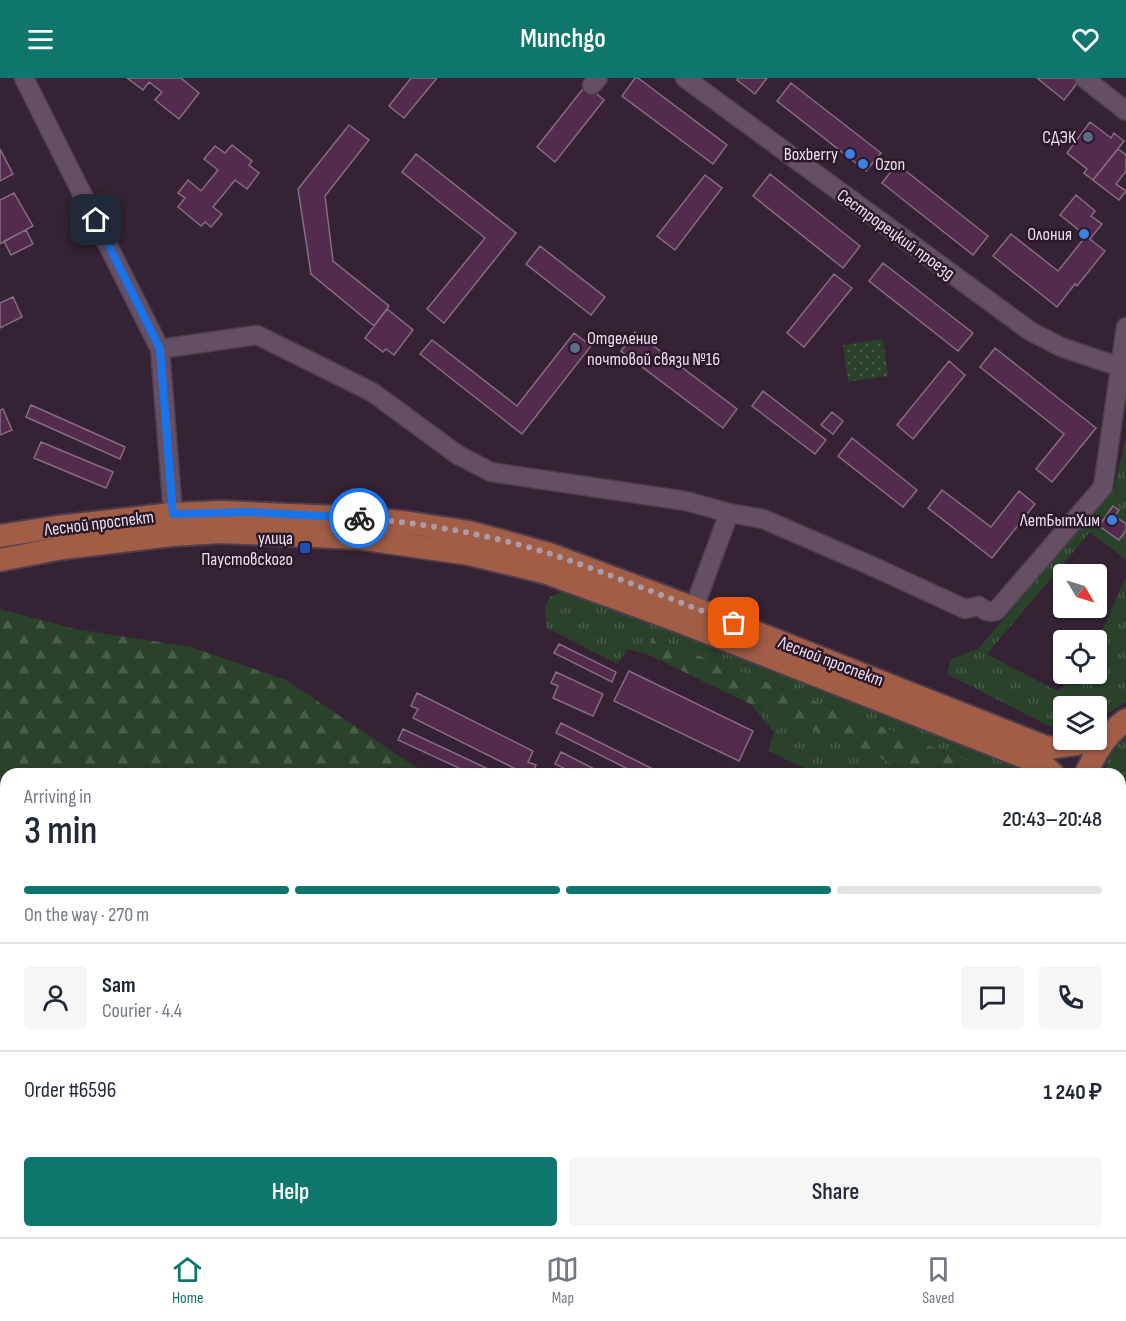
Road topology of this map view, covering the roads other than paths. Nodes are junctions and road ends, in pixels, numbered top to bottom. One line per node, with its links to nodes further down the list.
1 (24, 78): 6 (street)
2 (686, 78): 7 (street, Сестрорецкий проезд)
3 (1084, 78): 4 (street)
4 (1126, 111)
5 (1126, 327): 7 (street)
6 (160, 349): 9 (street); 10 (street)
7 (1120, 367): 8 (street)
8 (1119, 421): 9 (street)
9 (729, 513): 14 (street)
10 (173, 514): 11 (main road, Лесной проспект); 13 (main road, Лесной проспект)
11 (0, 536)
12 (0, 560): 13 (main road, Лесной проспект)
13 (546, 563): 14 (main road, Лесной проспект); 19 (main road, Лесной проспект)
14 (694, 608): 17 (main road, Лесной проспект)
15 (1126, 720): 16 (main road)
16 (1107, 733)
17 (1053, 747)
18 (1095, 750): 20 (main road)
19 (1046, 768)
20 (1088, 768)

